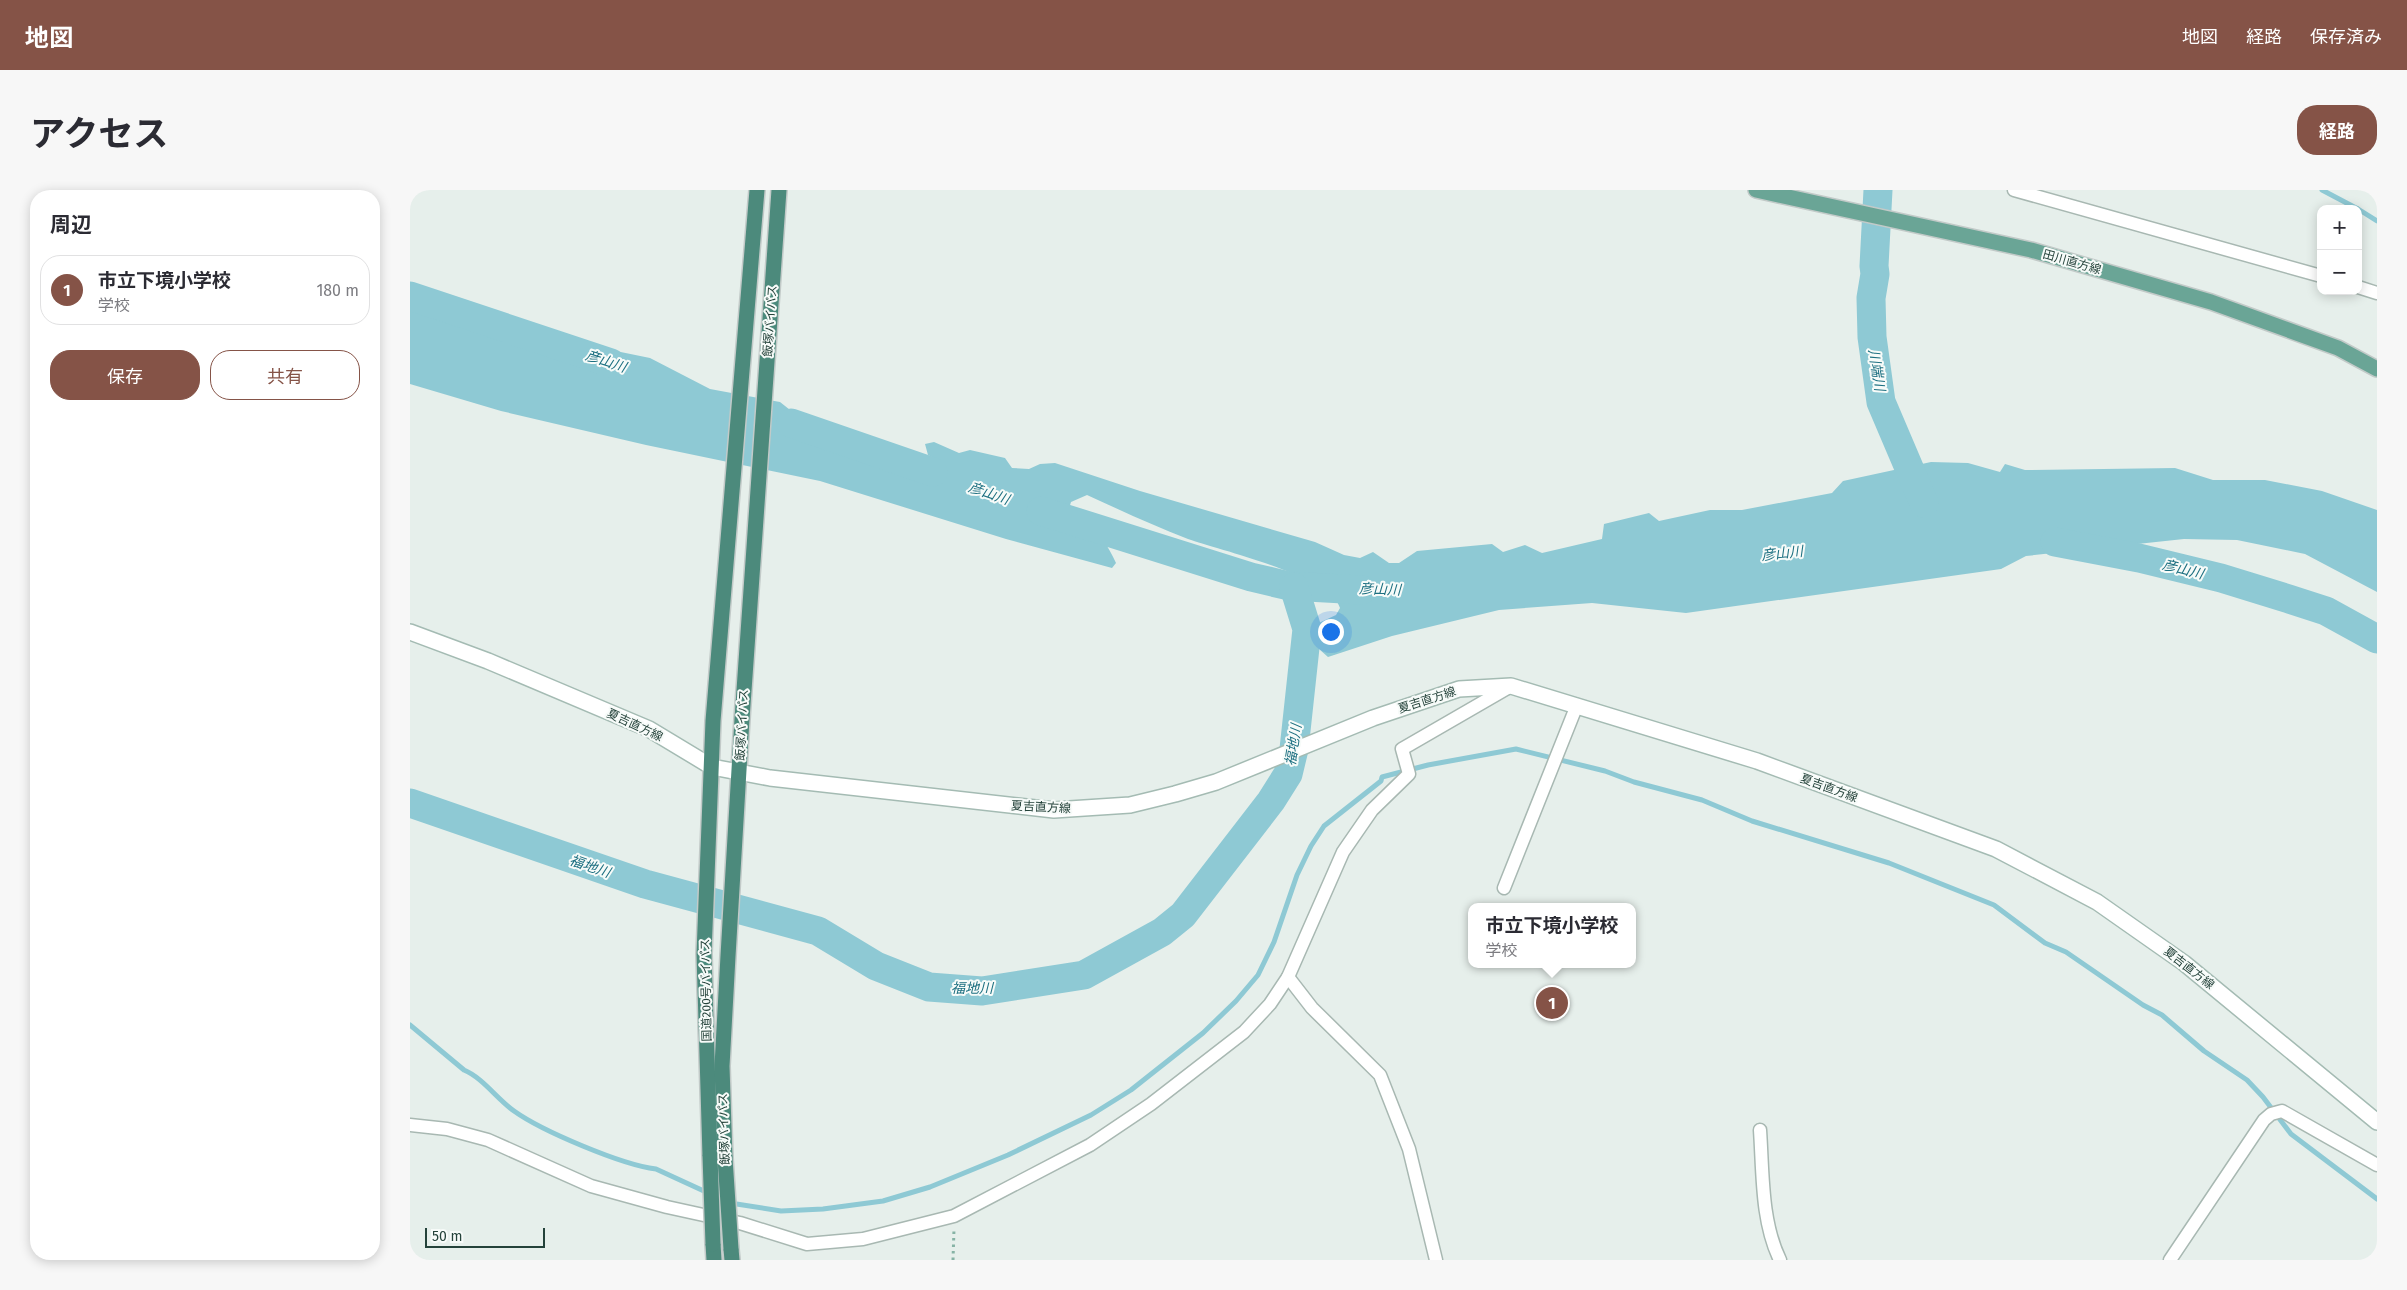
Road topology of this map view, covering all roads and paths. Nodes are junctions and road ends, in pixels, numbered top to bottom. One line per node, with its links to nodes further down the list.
1 (757, 190): 12 (highway, 国道200号バイパス)
2 (779, 190): 13 (highway, 飯塚バイパス)
3 (1756, 190): 8 (main road, 田川直方線)
4 (2014, 190): 5 (street)
5 (2317, 275)
6 (2362, 288): 7 (street)
7 (2377, 293)
8 (2377, 369)
9 (410, 632): 12 (main road, 夏吉直方線)
10 (1512, 686): 11 (main road, 夏吉直方線); 13 (main road, 夏吉直方線); 15 (street)
11 (1577, 705): 14 (street); 16 (main road, 夏吉直方線)
12 (712, 767): 13 (main road, 夏吉直方線); 22 (highway, 国道200号バイパス, bridge)
13 (740, 773): 21 (highway, 飯塚バイパス, bridge)
14 (1504, 888)
15 (1288, 977): 20 (street); 24 (street)
16 (2377, 1122)
17 (410, 1125): 20 (street)
18 (1760, 1130): 25 (street)
19 (2377, 1165): 26 (street)
20 (954, 1216): 23 (path)
21 (731, 1255)
22 (714, 1260)
23 (953, 1260)
24 (1436, 1260)
25 (1780, 1260)
26 (2170, 1260)

